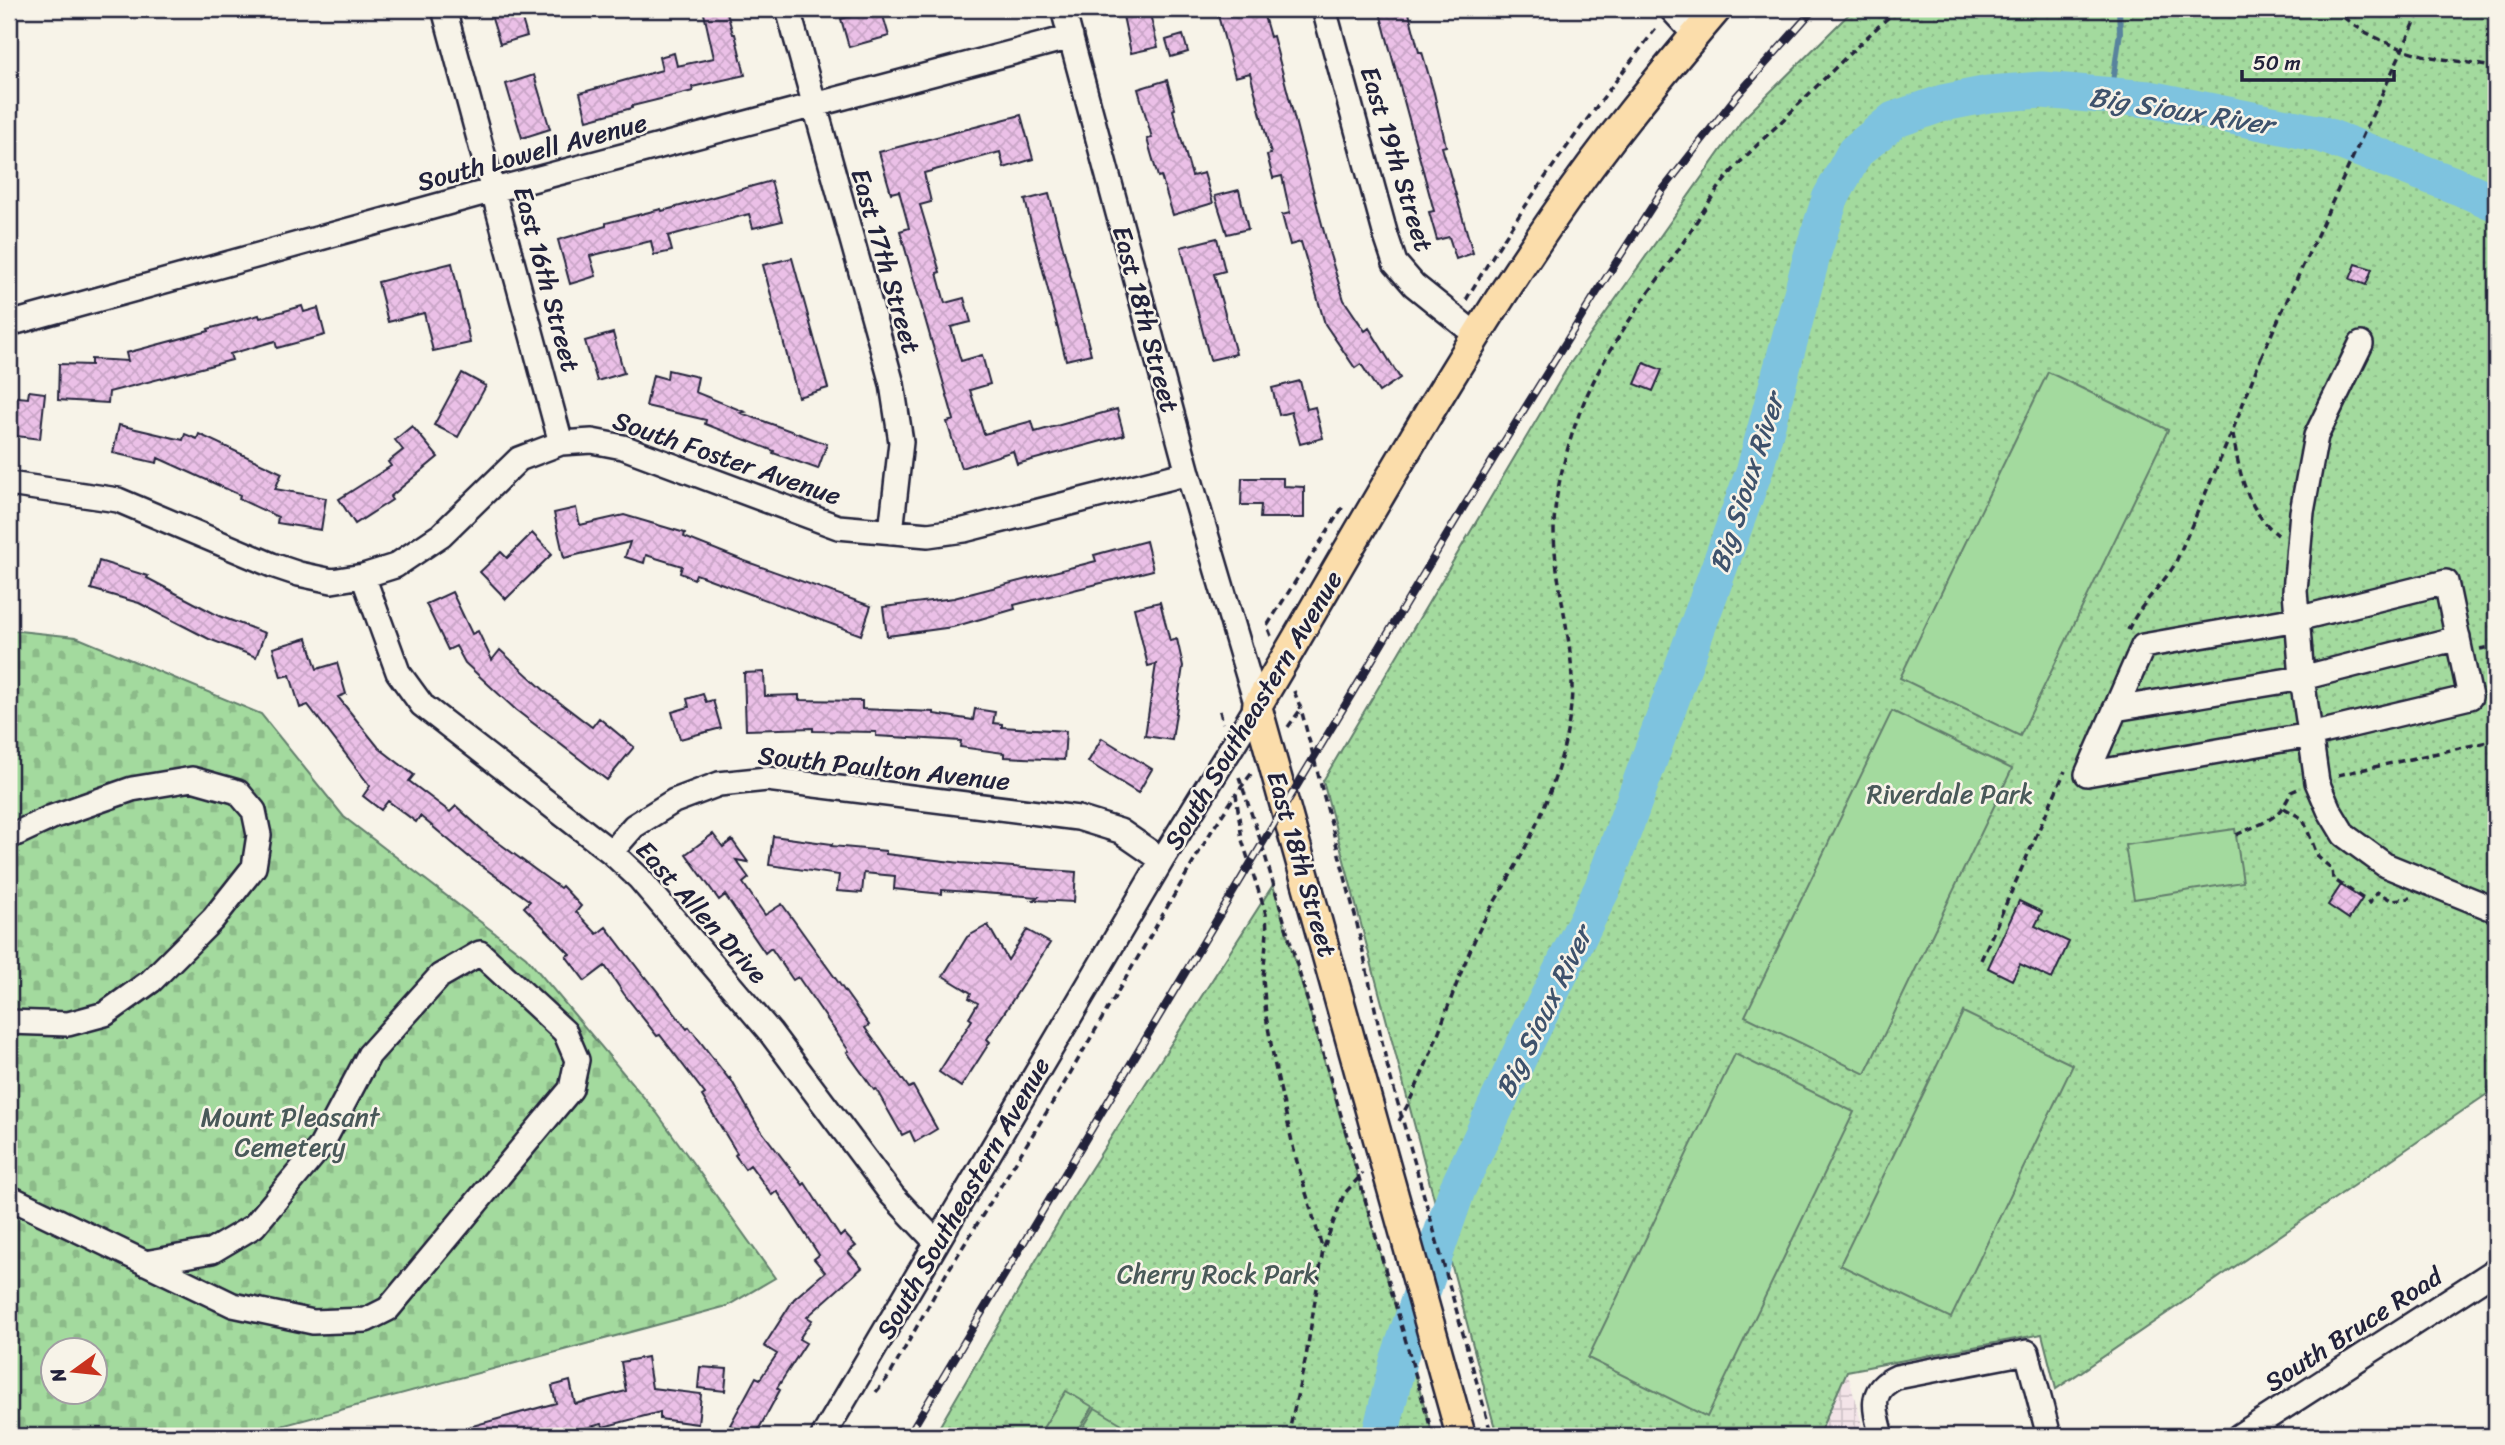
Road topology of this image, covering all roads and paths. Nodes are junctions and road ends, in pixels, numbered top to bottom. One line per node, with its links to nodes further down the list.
1 (444, 9): 14 (street, East 16th Street)
2 (788, 9): 13 (street, East 17th Street)
3 (1063, 9): 11 (street, East 18th Street)
4 (1324, 9): 16 (street, East 19th Street)
5 (1671, 9): 10 (street)
6 (1717, 9): 10 (main road, South Southeastern Avenue)
7 (1898, 9): 49 (path)
8 (2336, 9): 12 (path)
9 (2420, 9): 18 (path, bridge)
10 (1695, 35): 16 (main road, South Southeastern Avenue)
11 (1071, 37): 13 (street, South Lowell Avenue); 20 (street, East 18th Street)
12 (2496, 68)
13 (814, 106): 14 (street, South Lowell Avenue); 22 (street, East 17th Street)
14 (494, 190): 15 (street, South Lowell Avenue); 19 (street, East 16th Street)
15 (9, 324)
16 (1476, 335): 29 (main road, South Southeastern Avenue)
17 (2361, 344): 23 (street)
18 (2232, 432): 23 (path); 26 (path)
19 (561, 443): 22 (street, South Foster Avenue); 24 (street, South Foster Avenue)
20 (1188, 473): 22 (street, South Foster Avenue); 29 (street, East 18th Street)
21 (9, 484): 24 (street, South Foster Avenue)
22 (891, 532)
23 (2298, 551): 25 (street)
24 (363, 576): 43 (street, East Allen Drive)
25 (2297, 619): 27 (street); 28 (street); 31 (street)
26 (2125, 638)
27 (2458, 638): 28 (street); 32 (street)
28 (2302, 678): 31 (street); 32 (street)
29 (1257, 706): 34 (street, South Southeastern Avenue); 35 (main road, East 18th Street)
30 (1301, 709): 61 (path, bridge)
31 (2115, 709): 32 (street)
32 (2310, 734): 37 (street)
33 (2496, 740): 37 (path)
34 (1230, 750): 38 (path); 44 (street, South Southeastern Avenue)
35 (1270, 750): 38 (path); 60 (main road, East 18th Street, bridge)
36 (2069, 762): 47 (path)
37 (2317, 782): 40 (path); 45 (street)
38 (1242, 786): 39 (path); 59 (path, bridge)
39 (1236, 794): 53 (path); 56 (path)
40 (2284, 808): 41 (path); 45 (path)
41 (2236, 835)
42 (9, 837): 48 (street)
43 (611, 852): 44 (street, South Paulton Avenue); 52 (street, East Allen Drive)
44 (1163, 860): 52 (street, South Southeastern Avenue)
45 (2428, 884): 46 (street)
46 (2496, 910)
47 (1981, 960)
48 (9, 1022)
49 (1396, 1127)
50 (1367, 1168): 53 (path)
51 (9, 1197): 54 (street)
52 (936, 1242): 57 (street, South Southeastern Avenue)
53 (1323, 1250): 58 (path)
54 (145, 1263): 54 (street)
55 (2496, 1270): 64 (street, South Bruce Road)
56 (870, 1399)
57 (823, 1436)
58 (1288, 1436)
59 (1433, 1436)
60 (1461, 1436)
61 (1492, 1436)
62 (1882, 1436): 63 (street)
63 (2049, 1436)
64 (2239, 1436)

